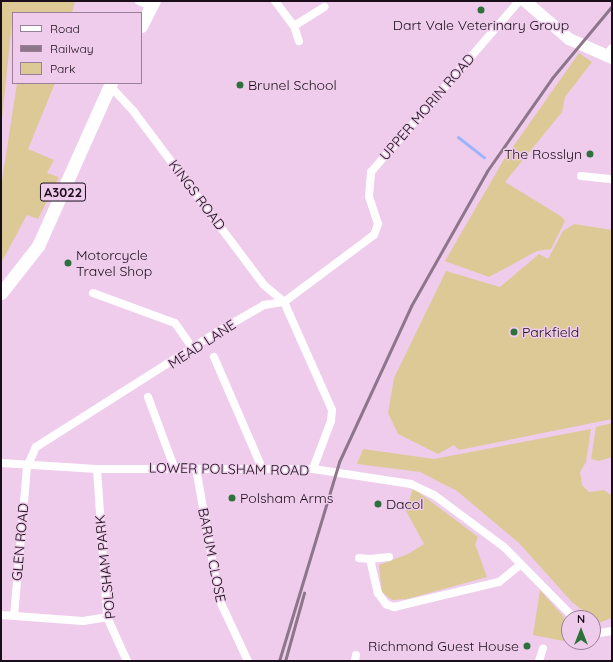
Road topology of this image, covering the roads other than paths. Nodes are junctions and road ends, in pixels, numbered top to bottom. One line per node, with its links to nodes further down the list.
1 (139, 1): 5 (street)
2 (275, 1): 8 (street)
3 (519, 1): 14 (street, UPPER MORIN ROAD)
4 (525, 1): 10 (main road)
5 (152, 4): 7 (main road)
6 (324, 7): 8 (street)
7 (142, 24)
8 (294, 26): 9 (street)
9 (299, 41)
10 (610, 55)
11 (111, 85): 15 (main road, A3022); 17 (street, KINGS ROAD)
12 (581, 176): 13 (street)
13 (612, 179)
14 (378, 224): 17 (street, MEAD LANE)
15 (1, 293)
16 (93, 293): 18 (street)
17 (284, 302): 18 (street, MEAD LANE); 27 (street)
18 (192, 347): 22 (street, MEAD LANE)
19 (214, 357): 25 (street)
20 (148, 397): 23 (street)
21 (1, 463): 22 (street, LOWER POLSHAM ROAD)
22 (27, 467): 26 (street, LOWER POLSHAM ROAD); 34 (street, GLEN ROAD)
23 (174, 467): 24 (street, LOWER POLSHAM ROAD); 26 (street, LOWER POLSHAM ROAD)
24 (196, 468): 25 (street, LOWER POLSHAM ROAD); 40 (street, BARUM CLOSE)
25 (262, 468): 27 (street, LOWER POLSHAM ROAD)
26 (97, 469): 35 (street, POLSHAM PARK)
27 (313, 469): 31 (street, LOWER POLSHAM ROAD)
28 (388, 557): 30 (street)
29 (359, 558): 30 (street)
30 (370, 559): 31 (street)
31 (520, 565): 32 (street, LOWER POLSHAM ROAD)
32 (568, 610)
33 (1, 615): 34 (street)
34 (14, 616): 35 (street)
35 (107, 617): 39 (street, POLSHAM PARK)
36 (612, 631): 37 (street)
37 (601, 633)
38 (543, 649): 41 (street)
39 (127, 661)
40 (248, 661)
41 (540, 661)

